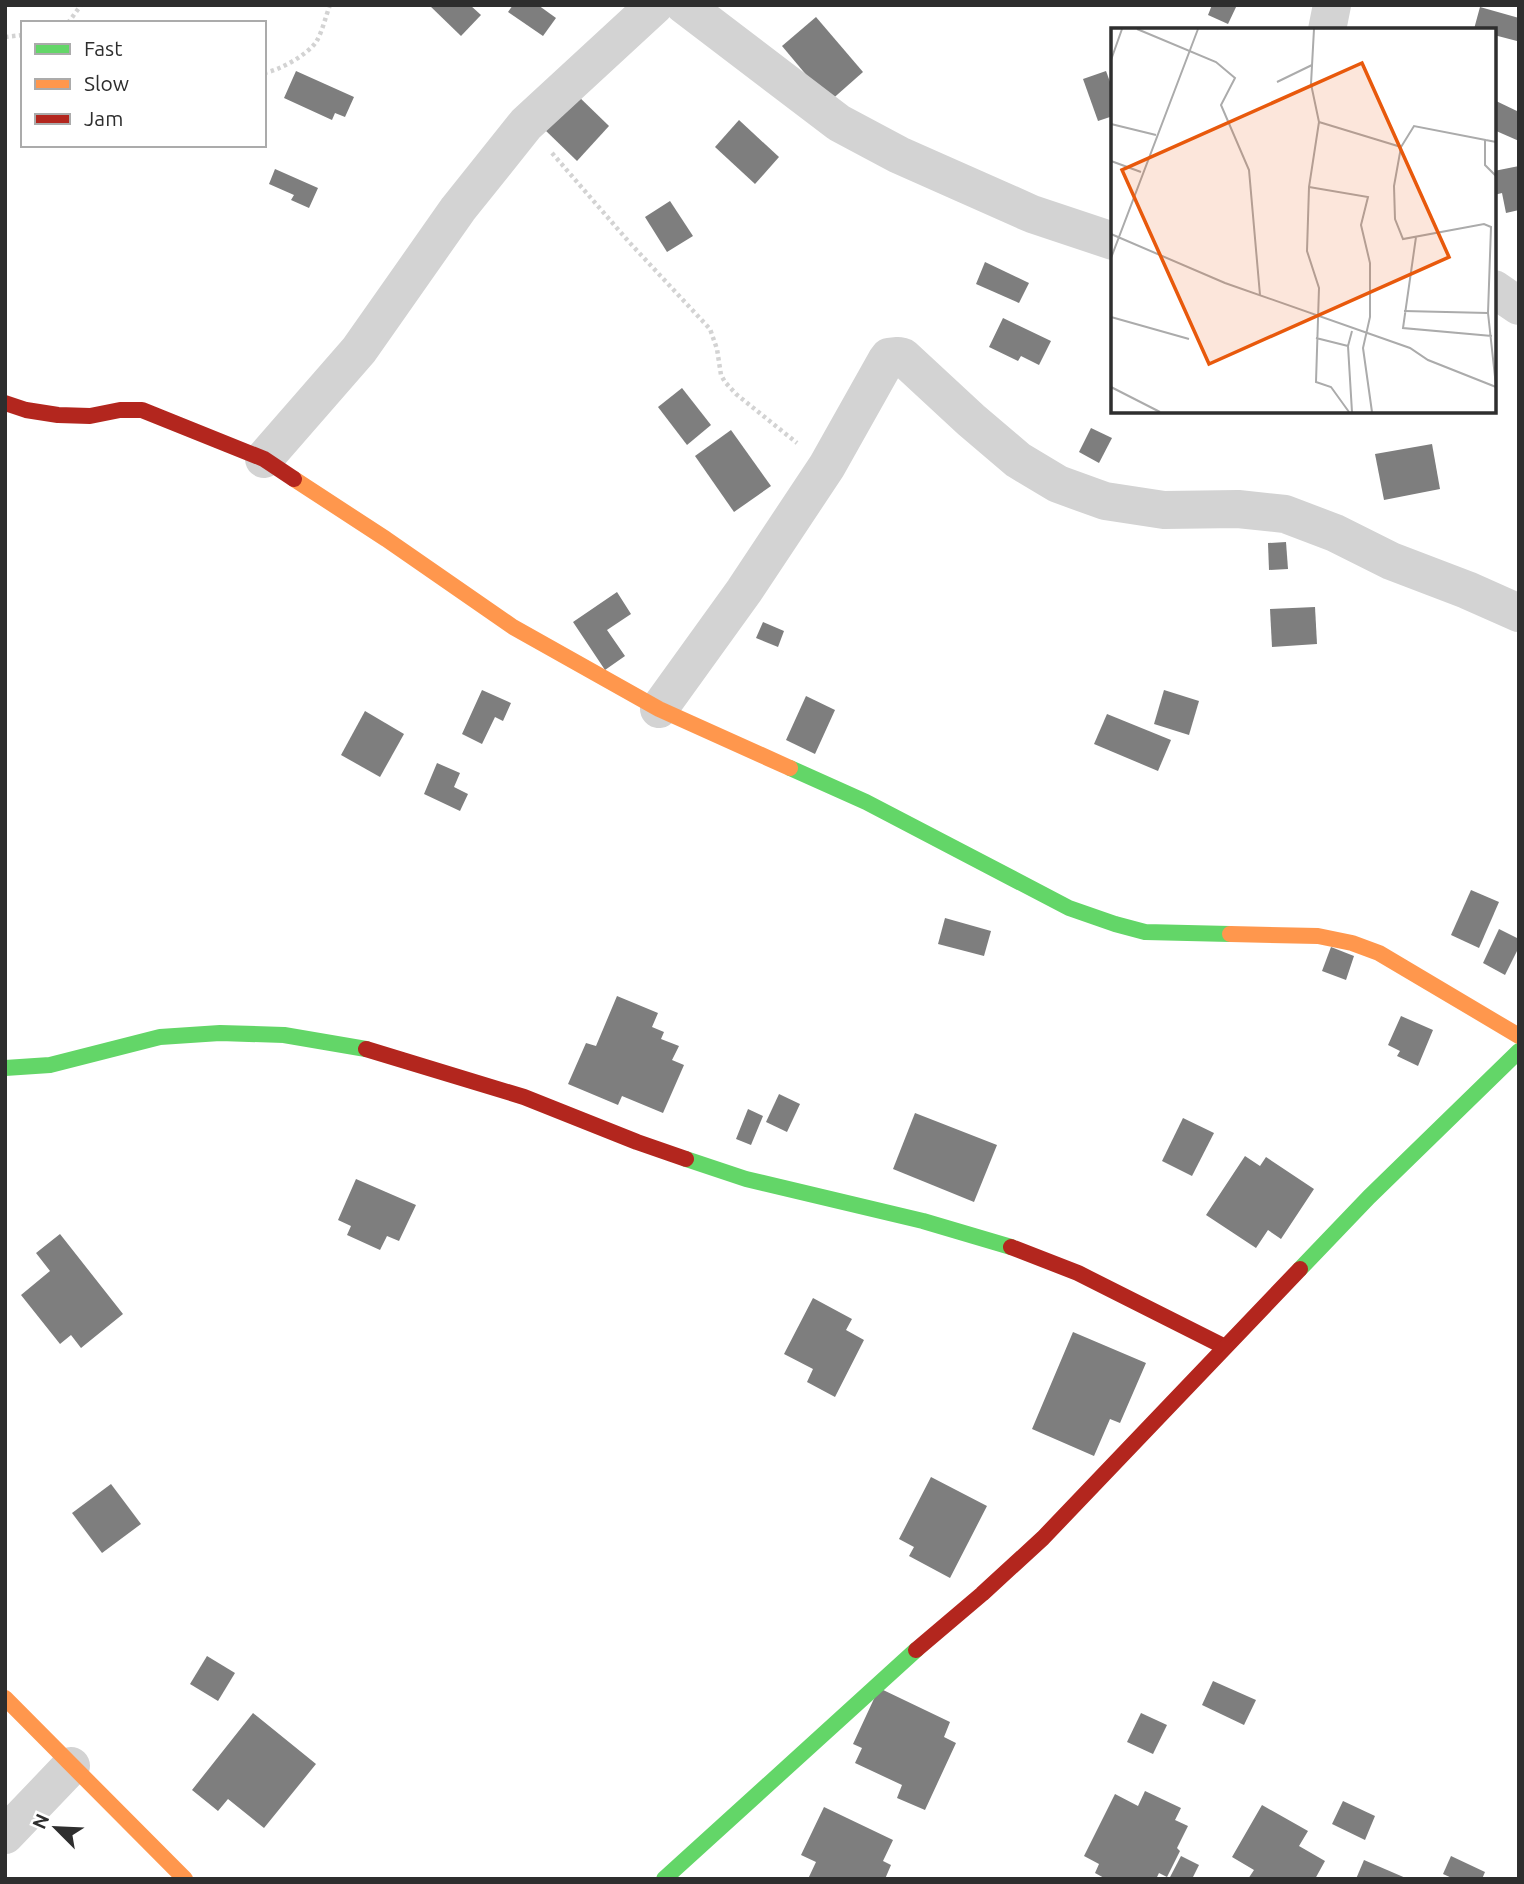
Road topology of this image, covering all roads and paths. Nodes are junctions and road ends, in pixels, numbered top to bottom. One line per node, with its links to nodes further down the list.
1 (81, 5): 6 (path)
2 (330, 5): 8 (path)
3 (655, 5): 9 (street)
4 (684, 5): 10 (street)
5 (1332, 5): 7 (street)
6 (69, 21)
7 (1327, 28)
8 (266, 73)
9 (526, 124): 14 (street); 15 (path)
10 (1111, 240)
11 (1496, 290): 12 (street)
12 (1519, 306)
13 (5, 403): 14 (street)
14 (264, 459): 17 (street)
15 (827, 466): 16 (street); 17 (street)
16 (1519, 612)
17 (659, 709): 18 (street)
18 (1519, 1036)
19 (1519, 1051): 21 (street)
20 (5, 1068): 21 (street)
21 (1225, 1347): 26 (street)
22 (5, 1698): 23 (street)
23 (71, 1766): 24 (street); 25 (street)
24 (5, 1835)
25 (185, 1879)
26 (664, 1879)

